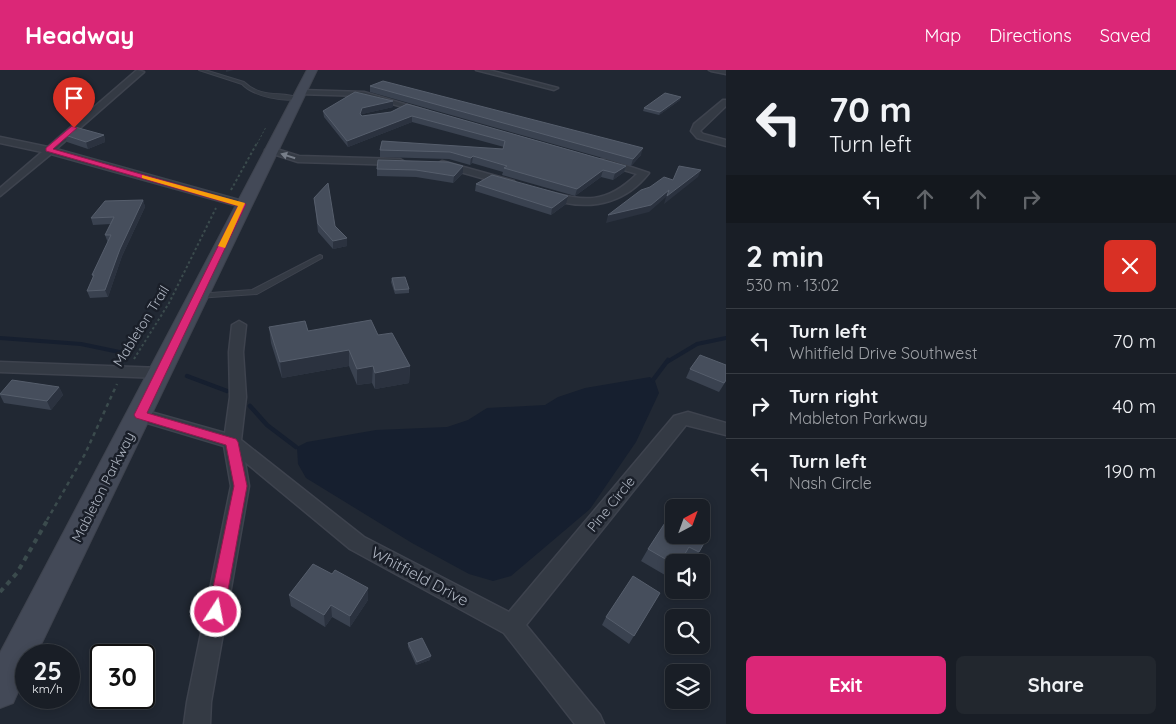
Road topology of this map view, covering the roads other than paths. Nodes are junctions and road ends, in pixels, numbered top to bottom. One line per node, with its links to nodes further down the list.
1 (201, 70): 8 (lane)
2 (312, 70): 8 (main road, Mableton Parkway)
3 (480, 70): 7 (street)
4 (713, 70): 6 (street)
5 (140, 72): 15 (street)
6 (726, 72)
7 (554, 88)
8 (294, 96): 10 (street); 16 (main road, Mableton Parkway)
9 (726, 102): 14 (street)
10 (406, 106): 11 (street); 12 (street)
11 (394, 112)
12 (435, 114)
13 (0, 140): 15 (street)
14 (726, 143)
15 (48, 150): 21 (street); 23 (street)
16 (270, 150): 18 (street, one-way to 16); 23 (main road, Mableton Parkway)
17 (596, 159): 22 (street)
18 (414, 162)
19 (433, 162): 20 (street)
20 (519, 186)
21 (0, 192)
22 (537, 192)
23 (233, 202): 25 (main road, Mableton Parkway)
24 (320, 257): 25 (lane)
25 (197, 296): 28 (main road, Mableton Parkway)
26 (239, 325): 31 (street)
27 (0, 367): 28 (street)
28 (161, 373): 29 (main road, Mableton Parkway)
29 (140, 415): 31 (street); 33 (main road, Mableton Parkway)
30 (726, 429): 32 (street, Pine Circle)
31 (232, 442): 32 (street, Whitfield Drive); 34 (street)
32 (512, 625): 35 (street, Whitfield Drive)
33 (0, 690)
34 (197, 724)
35 (592, 724)

